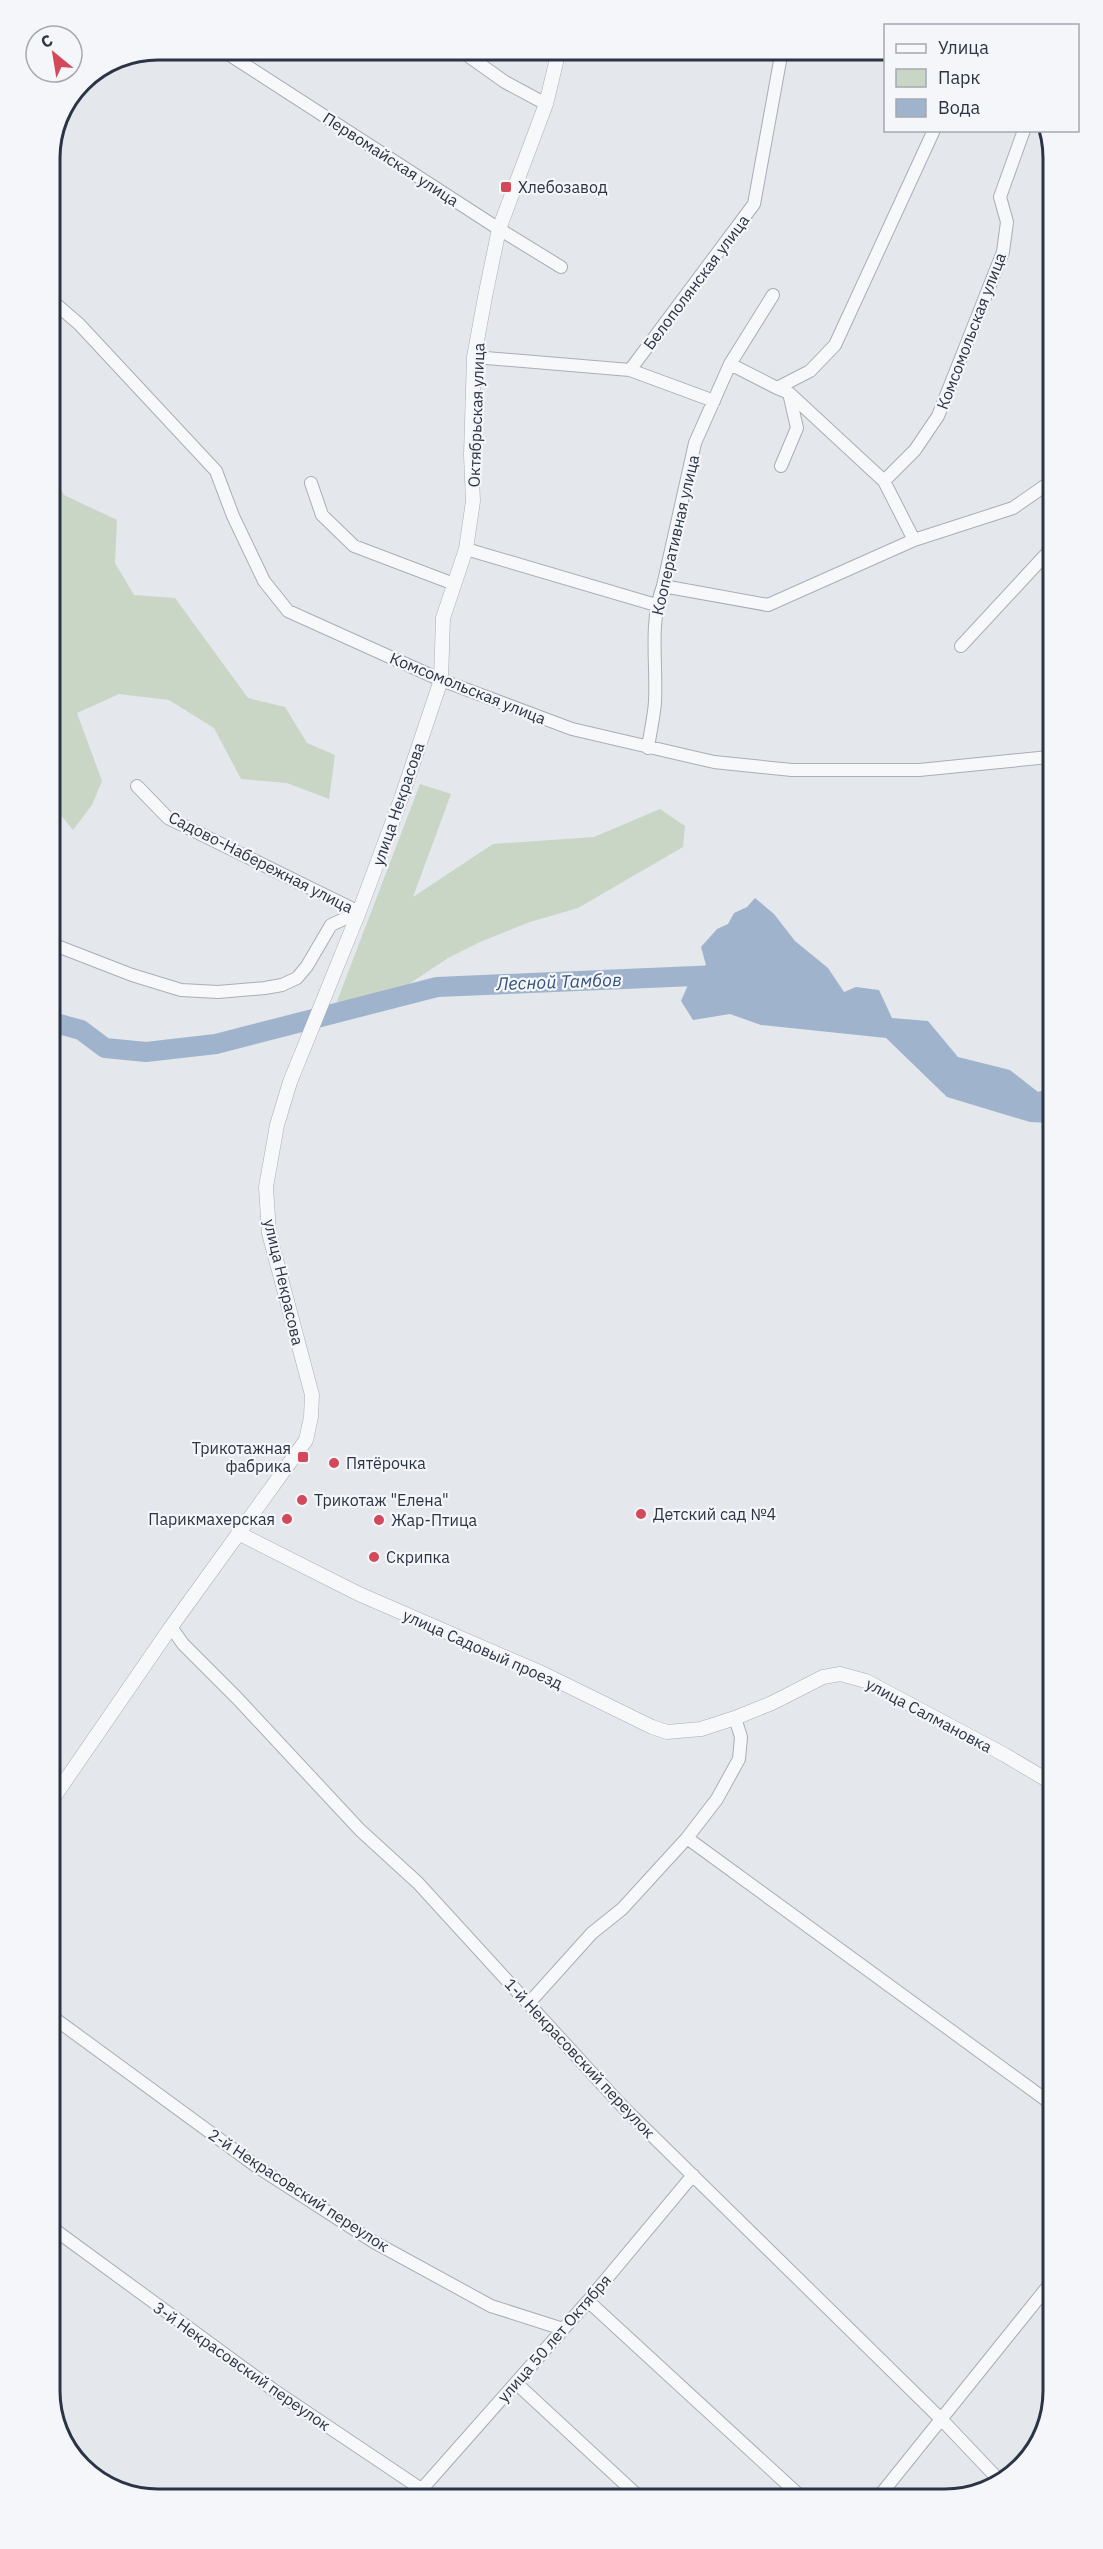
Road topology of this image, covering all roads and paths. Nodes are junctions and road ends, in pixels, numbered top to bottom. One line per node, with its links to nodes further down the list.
1 (237, 60): 8 (street, Первомайская улица)
2 (474, 60): 5 (street)
3 (557, 60): 5 (street, Октябрьская улица)
4 (780, 60): 14 (street, Белополянская улица)
5 (546, 104): 8 (street, Октябрьская улица)
6 (933, 132): 15 (street)
7 (1023, 132): 18 (street, Комсомольская улица)
8 (499, 229): 9 (street, Первомайская улица); 12 (street, Октябрьская улица)
9 (561, 267)
10 (773, 295): 13 (street, Кооперативная улица)
11 (60, 308): 28 (street, Комсомольская улица)
12 (474, 357): 14 (street); 22 (street, Октябрьская улица)
13 (730, 364): 15 (street); 16 (street, Кооперативная улица)
14 (630, 370): 16 (street)
15 (783, 390): 17 (street); 18 (street)
16 (714, 401): 25 (street, Кооперативная улица)
17 (782, 466)
18 (884, 481): 21 (street)
19 (311, 483): 24 (street)
20 (1043, 489): 21 (street)
21 (915, 540): 25 (street)
22 (466, 549): 24 (street, Октябрьская улица); 26 (street)
23 (1043, 557): 27 (street)
24 (454, 584): 28 (street, Октябрьская улица)
25 (663, 586): 26 (street, Кооперативная улица)
26 (656, 605): 29 (street, Кооперативная улица)
27 (961, 646)
28 (441, 680): 29 (street, Комсомольская улица); 32 (street, улица Некрасова)
29 (648, 748): 30 (street, Комсомольская улица)
30 (1043, 758)
31 (137, 786): 32 (street, Садово-Набережная улица)
32 (359, 912): 33 (street); 34 (street, улица Некрасова)
33 (60, 947)
34 (238, 1533): 35 (street, улица Некрасова); 36 (street, улица Садовый проезд)
35 (171, 1627): 38 (street, улица Некрасова); 40 (street, 1-й Некрасовский переулок)
36 (735, 1718): 37 (street, улица Салмановка); 39 (street)
37 (1043, 1778)
38 (60, 1788)
39 (687, 1838): 40 (street); 42 (street)
40 (529, 2003): 43 (street, 1-й Некрасовский переулок)
41 (60, 2022): 47 (street, 2-й Некрасовский переулок)
42 (1043, 2099)
43 (693, 2175): 46 (street, улица 50 лет Октября); 49 (street, 1-й Некрасовский переулок)
44 (60, 2234): 51 (street, 3-й Некрасовский переулок)
45 (1043, 2293): 49 (street)
46 (588, 2301): 47 (street, улица 50 лет Октября); 54 (street)
47 (563, 2329): 48 (street, улица 50 лет Октября)
48 (516, 2383): 52 (street, улица 50 лет Октября); 53 (street)
49 (942, 2420): 50 (street, 1-й Некрасовский переулок); 55 (street)
50 (994, 2475)
51 (411, 2489)
52 (421, 2489)
53 (630, 2489)
54 (792, 2489)
55 (885, 2489)

